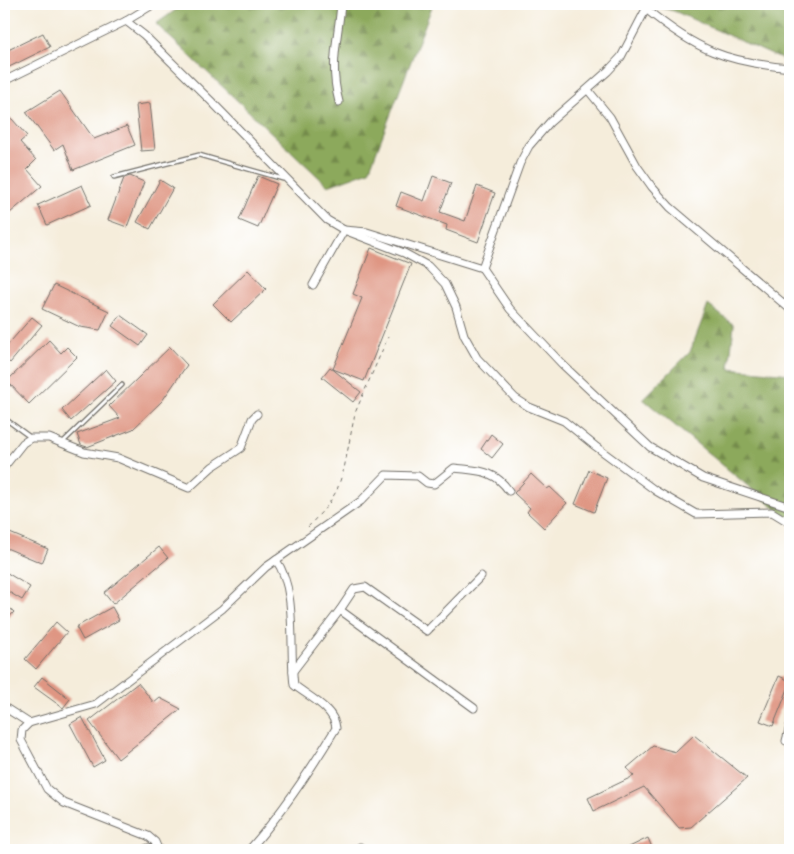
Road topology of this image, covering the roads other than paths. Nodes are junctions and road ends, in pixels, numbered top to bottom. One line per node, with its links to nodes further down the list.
1 (154, 4): 4 (street)
2 (341, 4): 8 (street)
3 (646, 6): 5 (street); 7 (street)
4 (126, 21): 6 (street); 10 (street)
5 (790, 68)
6 (4, 81)
7 (588, 90): 12 (street); 14 (street)
8 (339, 102)
9 (114, 177): 10 (lane)
10 (289, 180): 11 (street)
11 (344, 230): 12 (street); 13 (street); 23 (street)
12 (482, 268): 22 (street)
13 (313, 285)
14 (790, 309)
15 (122, 385): 19 (lane)
16 (257, 414): 19 (street)
17 (4, 418): 18 (lane)
18 (31, 438): 19 (street); 20 (street)
19 (61, 443)
20 (4, 467)
21 (509, 491): 24 (street)
22 (790, 506)
23 (790, 523)
24 (276, 560): 27 (street); 30 (street)
25 (481, 576): 26 (street)
26 (340, 610): 27 (street); 29 (street)
27 (292, 672): 35 (street)
28 (4, 707): 30 (street)
29 (474, 708)
30 (29, 723): 33 (street)
31 (790, 726): 32 (street)
32 (786, 742)
33 (159, 849): 34 (street)
34 (142, 850)
35 (249, 850)

